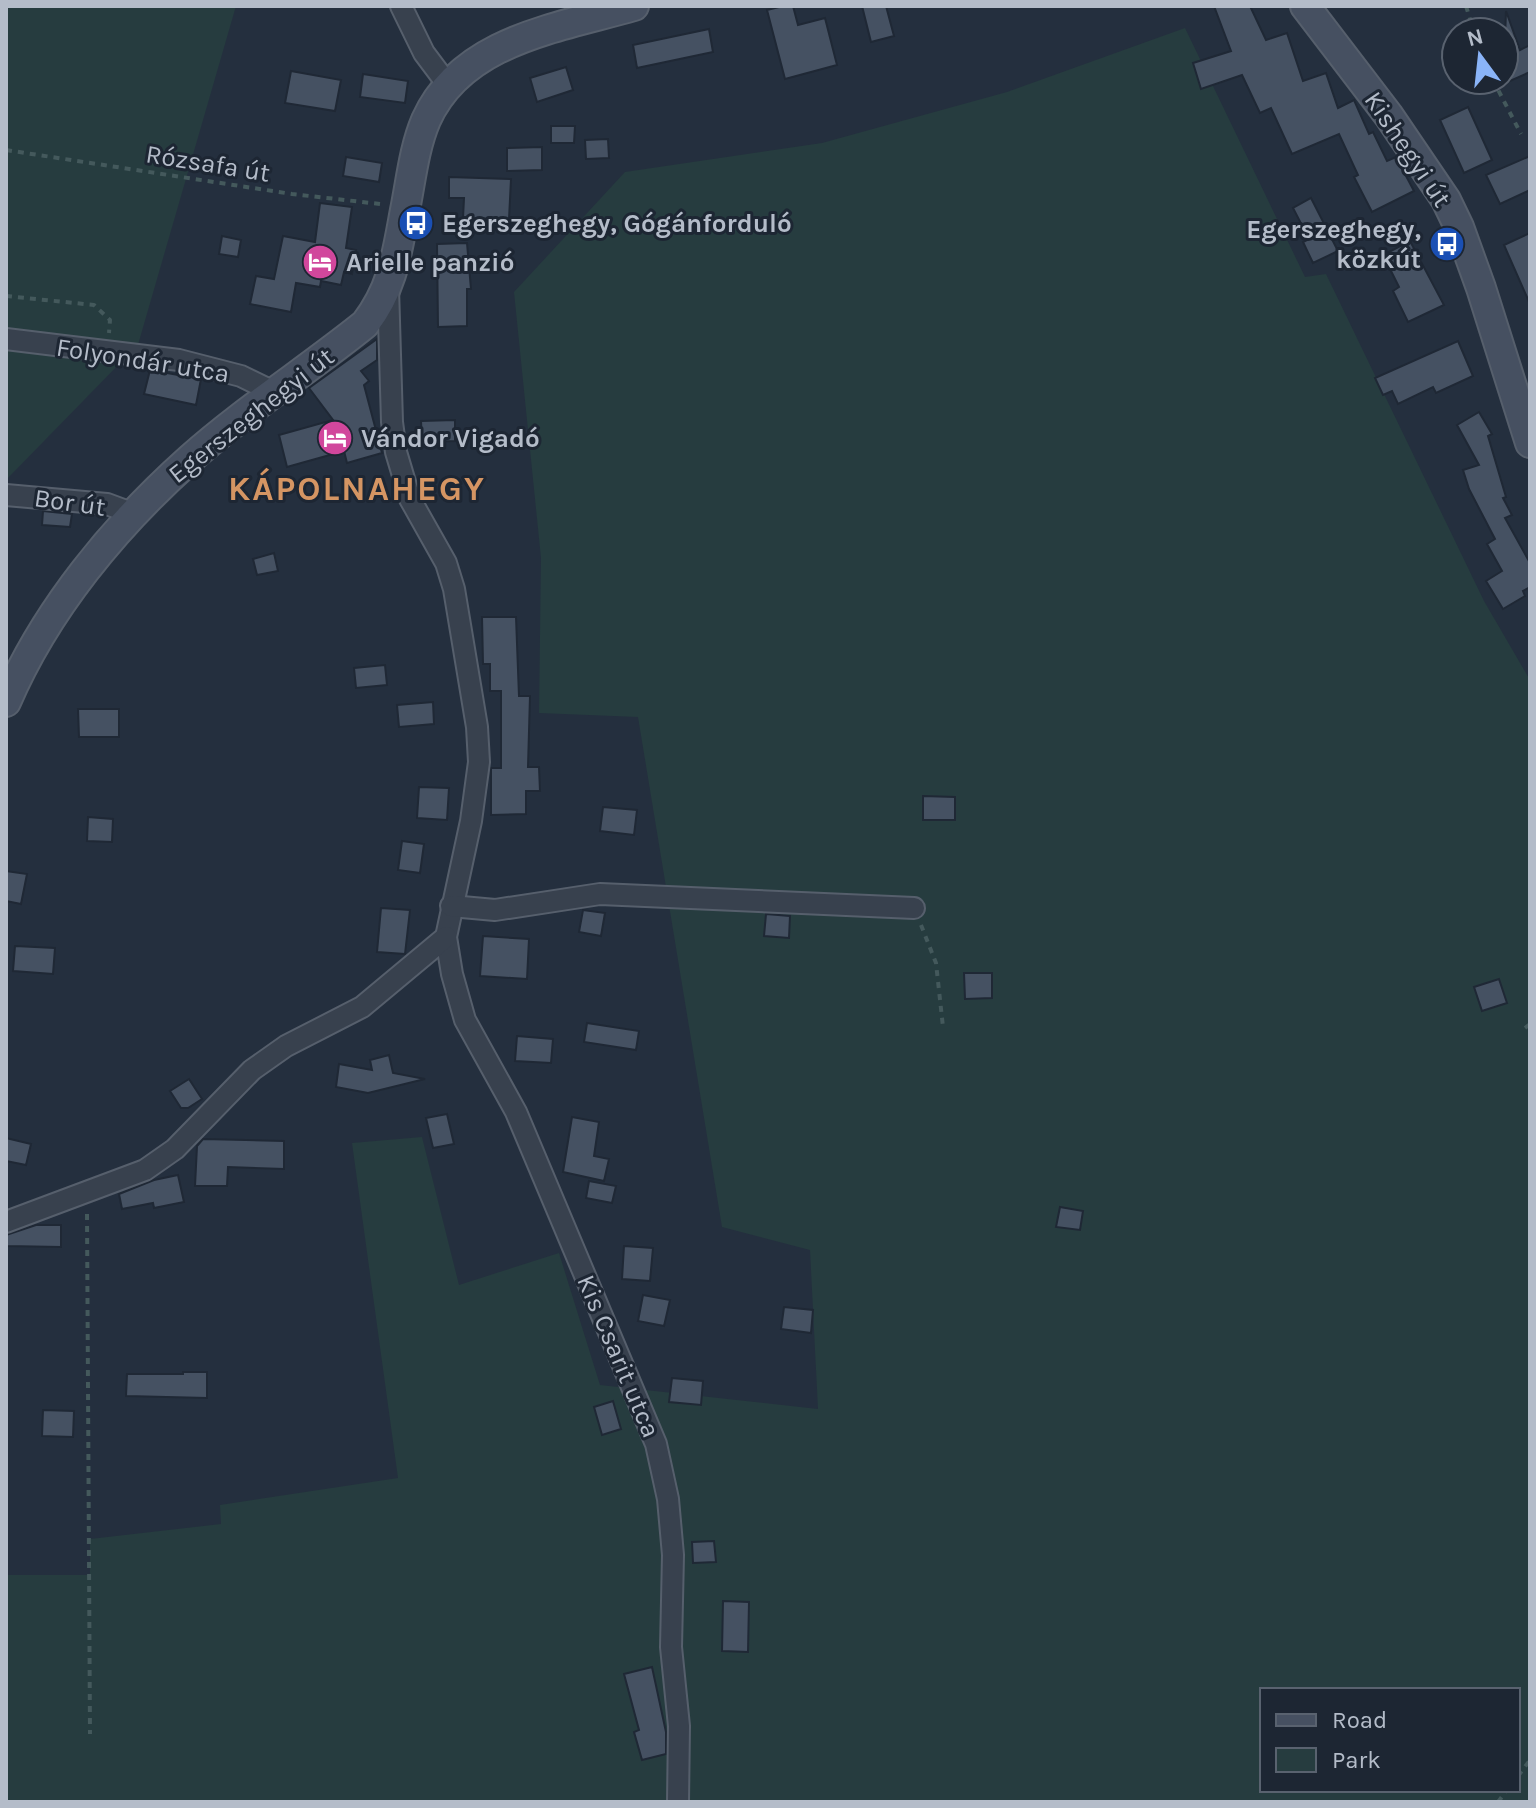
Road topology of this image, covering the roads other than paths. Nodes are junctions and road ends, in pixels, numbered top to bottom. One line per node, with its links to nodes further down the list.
1 (401, 6): 4 (street)
2 (634, 6): 4 (street, Egerszeghegyi út)
3 (1305, 6): 8 (street, Kishegyi út)
4 (448, 85): 5 (street, Egerszeghegyi út)
5 (388, 287): 7 (street, Egerszeghegyi út); 12 (street, Egerszeghegyi út)
6 (6, 339): 7 (street, Folyondár utca)
7 (276, 393): 10 (street, Egerszeghegyi út)
8 (1530, 443)
9 (6, 495): 10 (street, Bor út)
10 (134, 514): 11 (street, Egerszeghegyi út)
11 (6, 702)
12 (451, 906): 13 (street); 14 (street, Egerszeghegyi út)
13 (914, 908)
14 (446, 937): 15 (street); 16 (street, Kis Csarit utca)
15 (6, 1222)
16 (678, 1802)

